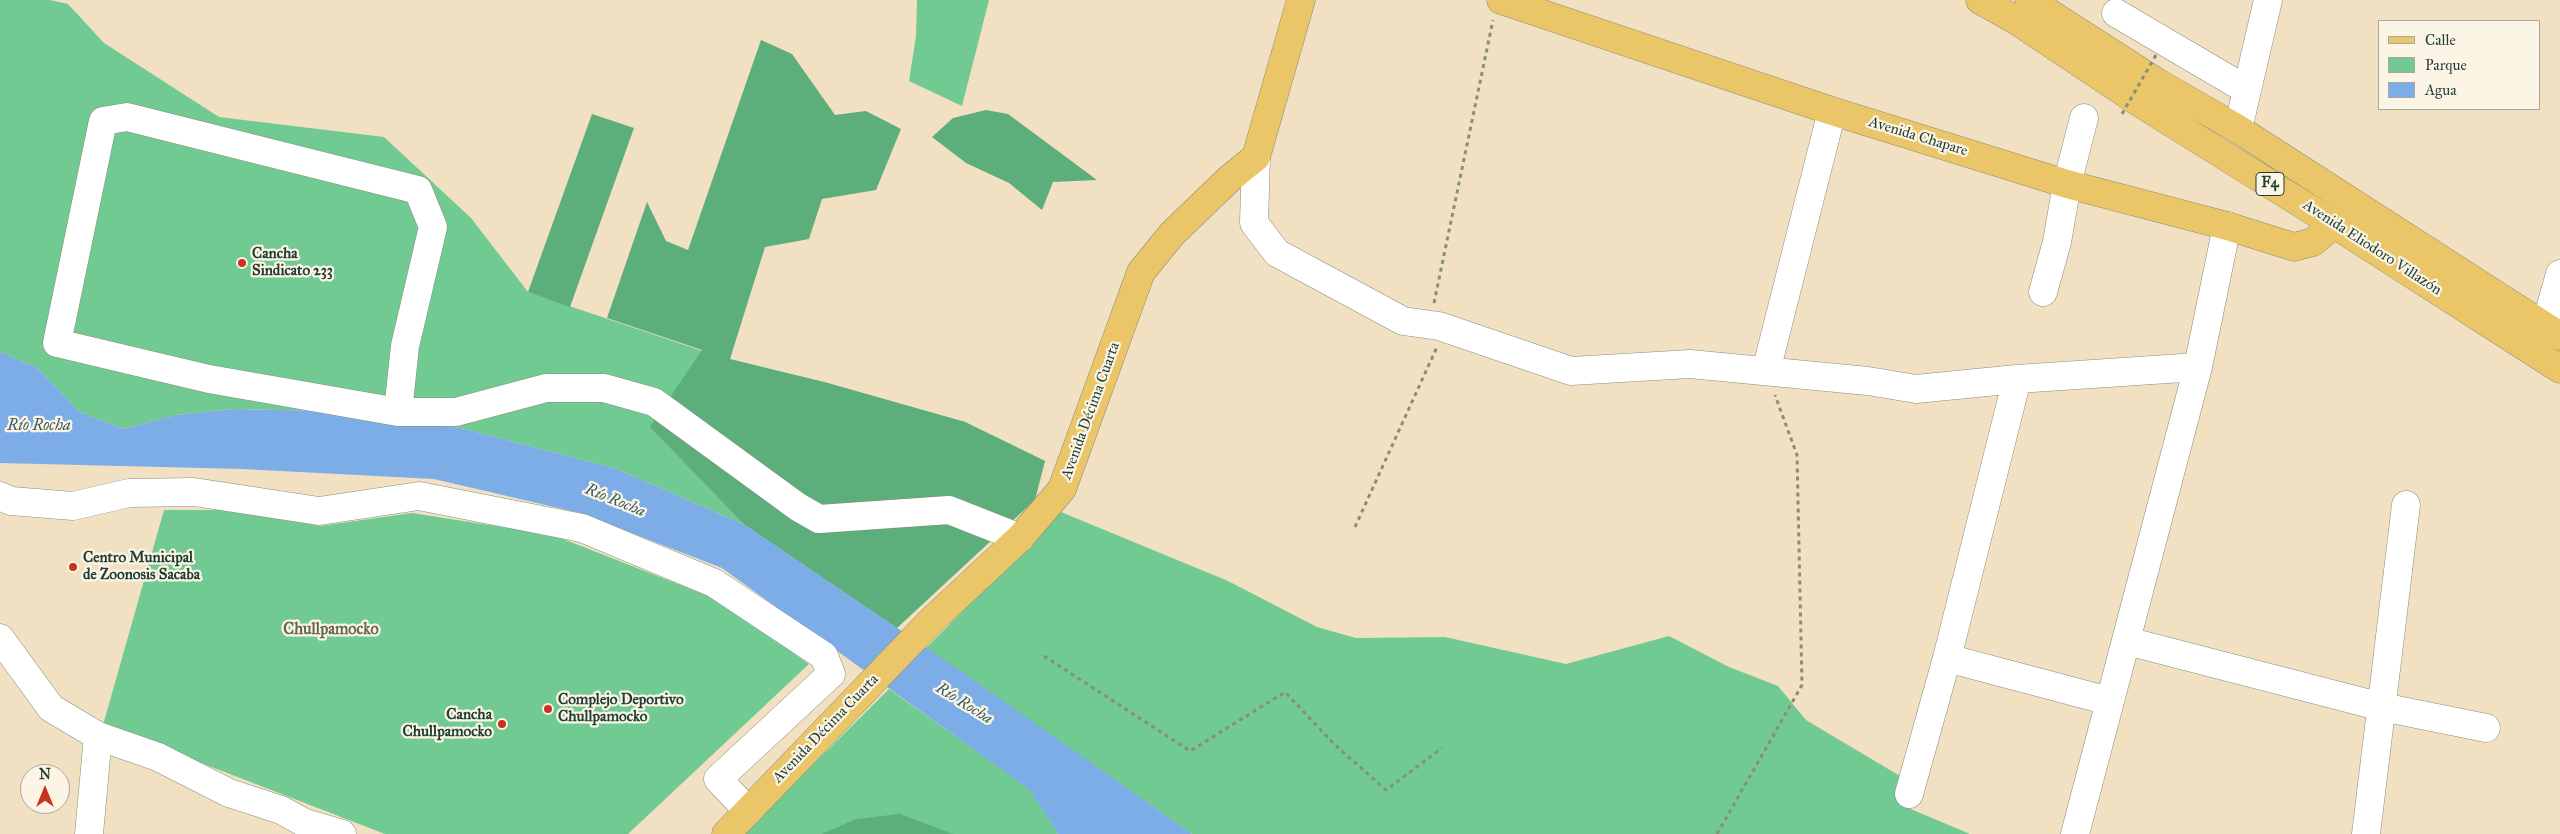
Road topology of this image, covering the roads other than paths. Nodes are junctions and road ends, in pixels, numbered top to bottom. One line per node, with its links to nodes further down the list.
1 (1301, 0): 12 (main road)
2 (1980, 0): 14 (main road, Avenida Eliodoro Villazón / F4)
3 (2029, 0): 7 (main road, Avenida Eliodoro Villazón / F4)
4 (2268, 0): 8 (street)
5 (2118, 6): 7 (street); 8 (street)
6 (1497, 10): 9 (main road, Avenida Chapare)
7 (2107, 50): 11 (main road, Avenida Eliodoro Villazón / F4)
8 (2247, 90): 11 (street)
9 (1832, 110): 13 (main road, Avenida Chapare); 21 (street)
10 (2084, 118): 13 (street)
11 (2238, 129): 18 (main road, Avenida Eliodoro Villazón / F4)
12 (1256, 157): 21 (street); 26 (main road, Avenida Décima Cuarta)
13 (2068, 184): 15 (main road, Avenida Chapare); 17 (street)
14 (2334, 224): 15 (main road, Avenida Chapare); 20 (main road, Avenida Eliodoro Villazón / F4)
15 (2227, 226): 19 (street)
16 (2560, 274): 18 (street)
17 (2043, 292)
18 (2552, 331)
19 (2198, 368): 22 (street); 28 (street)
20 (2560, 369)
21 (1766, 371): 22 (street)
22 (2017, 379): 29 (street)
23 (398, 412): 23 (street); 26 (street)
24 (0, 496): 35 (street)
25 (2406, 505): 31 (street)
26 (1020, 538): 35 (main road, Avenida Décima Cuarta)
27 (0, 638): 33 (street)
28 (2127, 641): 30 (street); 31 (street)
29 (1947, 658): 30 (street); 34 (street)
30 (2109, 701): 39 (street)
31 (2382, 707): 32 (street); 40 (street)
32 (2486, 728)
33 (98, 736): 36 (street); 37 (street)
34 (1909, 794)
35 (748, 811): 38 (main road, Avenida Décima Cuarta)
36 (89, 834)
37 (342, 834)
38 (726, 834)
39 (2075, 834)
40 (2366, 834)

